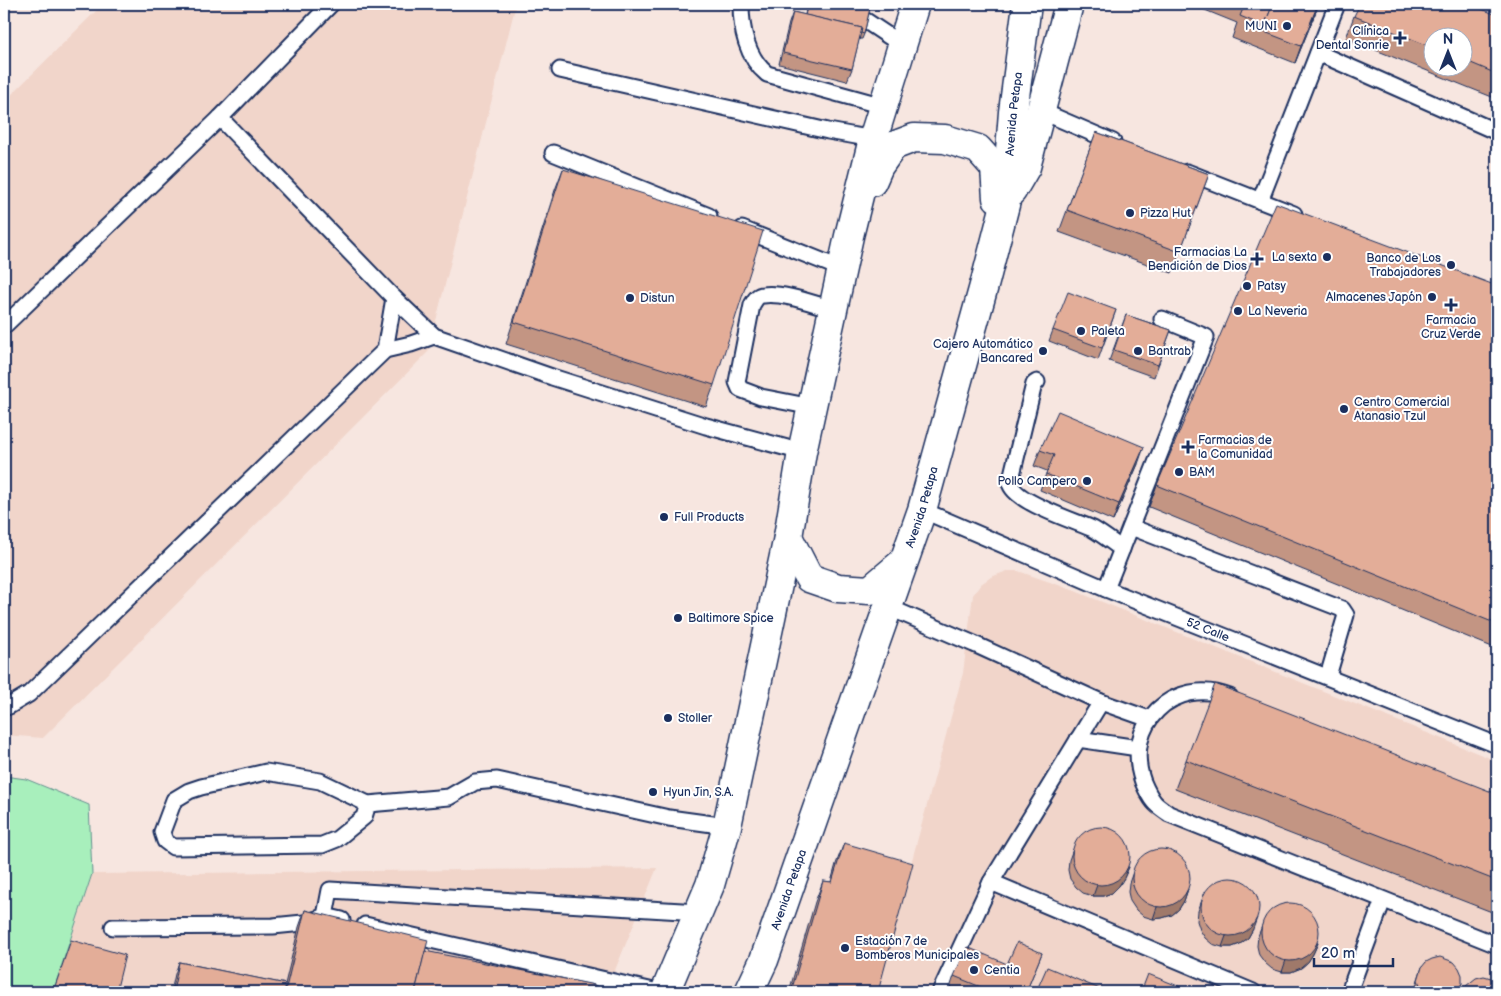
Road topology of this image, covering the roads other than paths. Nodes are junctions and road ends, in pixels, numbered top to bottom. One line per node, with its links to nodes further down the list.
1 (331, 4): 13 (lane)
2 (741, 4): 11 (lane)
3 (915, 4): 8 (main road)
4 (1027, 4): 19 (main road, Avenida Petapa)
5 (1069, 4): 12 (main road)
6 (1337, 4): 9 (lane)
7 (866, 21): 8 (lane)
8 (902, 45): 11 (main road)
9 (1318, 53): 14 (lane); 20 (lane)
10 (560, 70): 15 (lane)
11 (883, 106): 15 (main road)
12 (1041, 111): 16 (lane); 19 (main road)
13 (220, 118): 25 (lane); 28 (lane)
14 (1497, 132)
15 (873, 139): 22 (main road)
16 (1123, 146)
17 (552, 153): 24 (lane)
18 (1178, 168): 20 (lane)
19 (1006, 201): 23 (main road, Avenida Petapa)
20 (1260, 201): 21 (lane)
21 (1309, 220)
22 (849, 236): 23 (main road); 24 (main road)
23 (990, 264): 34 (main road, Avenida Petapa)
24 (842, 269): 26 (main road)
25 (394, 298): 29 (lane); 30 (lane)
26 (833, 309): 32 (main road); 32 (lane)
27 (1162, 318): 35 (lane)
28 (4, 326)
29 (434, 336): 30 (lane); 33 (lane)
30 (385, 350): 44 (lane)
31 (1037, 382): 37 (lane)
32 (812, 407): 33 (main road)
33 (802, 452): 36 (main road)
34 (922, 510): 38 (main road, Avenida Petapa); 39 (lane, 52 Calle)
35 (1131, 527): 37 (lane); 41 (lane)
36 (788, 537): 38 (main road); 50 (main road)
37 (1122, 549): 39 (lane)
38 (904, 561): 40 (main road, Avenida Petapa)
39 (1106, 589): 41 (lane, 52 Calle)
40 (888, 607): 43 (lane); 59 (main road, Avenida Petapa)
41 (1328, 676): 47 (lane, 52 Calle)
42 (1241, 701): 45 (lane)
43 (1101, 702): 45 (lane); 46 (lane)
44 (4, 708)
45 (1149, 719): 48 (lane)
46 (1078, 739): 48 (lane); 51 (lane)
47 (1497, 745)
48 (1138, 748): 52 (lane)
49 (368, 804): 49 (lane); 50 (lane)
50 (727, 826): 53 (main road)
51 (991, 882): 60 (lane); 61 (lane)
52 (1383, 900): 56 (lane); 62 (lane)
53 (699, 912): 54 (lane); 58 (main road)
54 (325, 916): 55 (lane); 57 (lane)
55 (113, 927)
56 (1497, 946)
57 (658, 992)
58 (665, 992)
59 (749, 992)
60 (940, 992)
61 (1253, 992)
62 (1349, 992)

